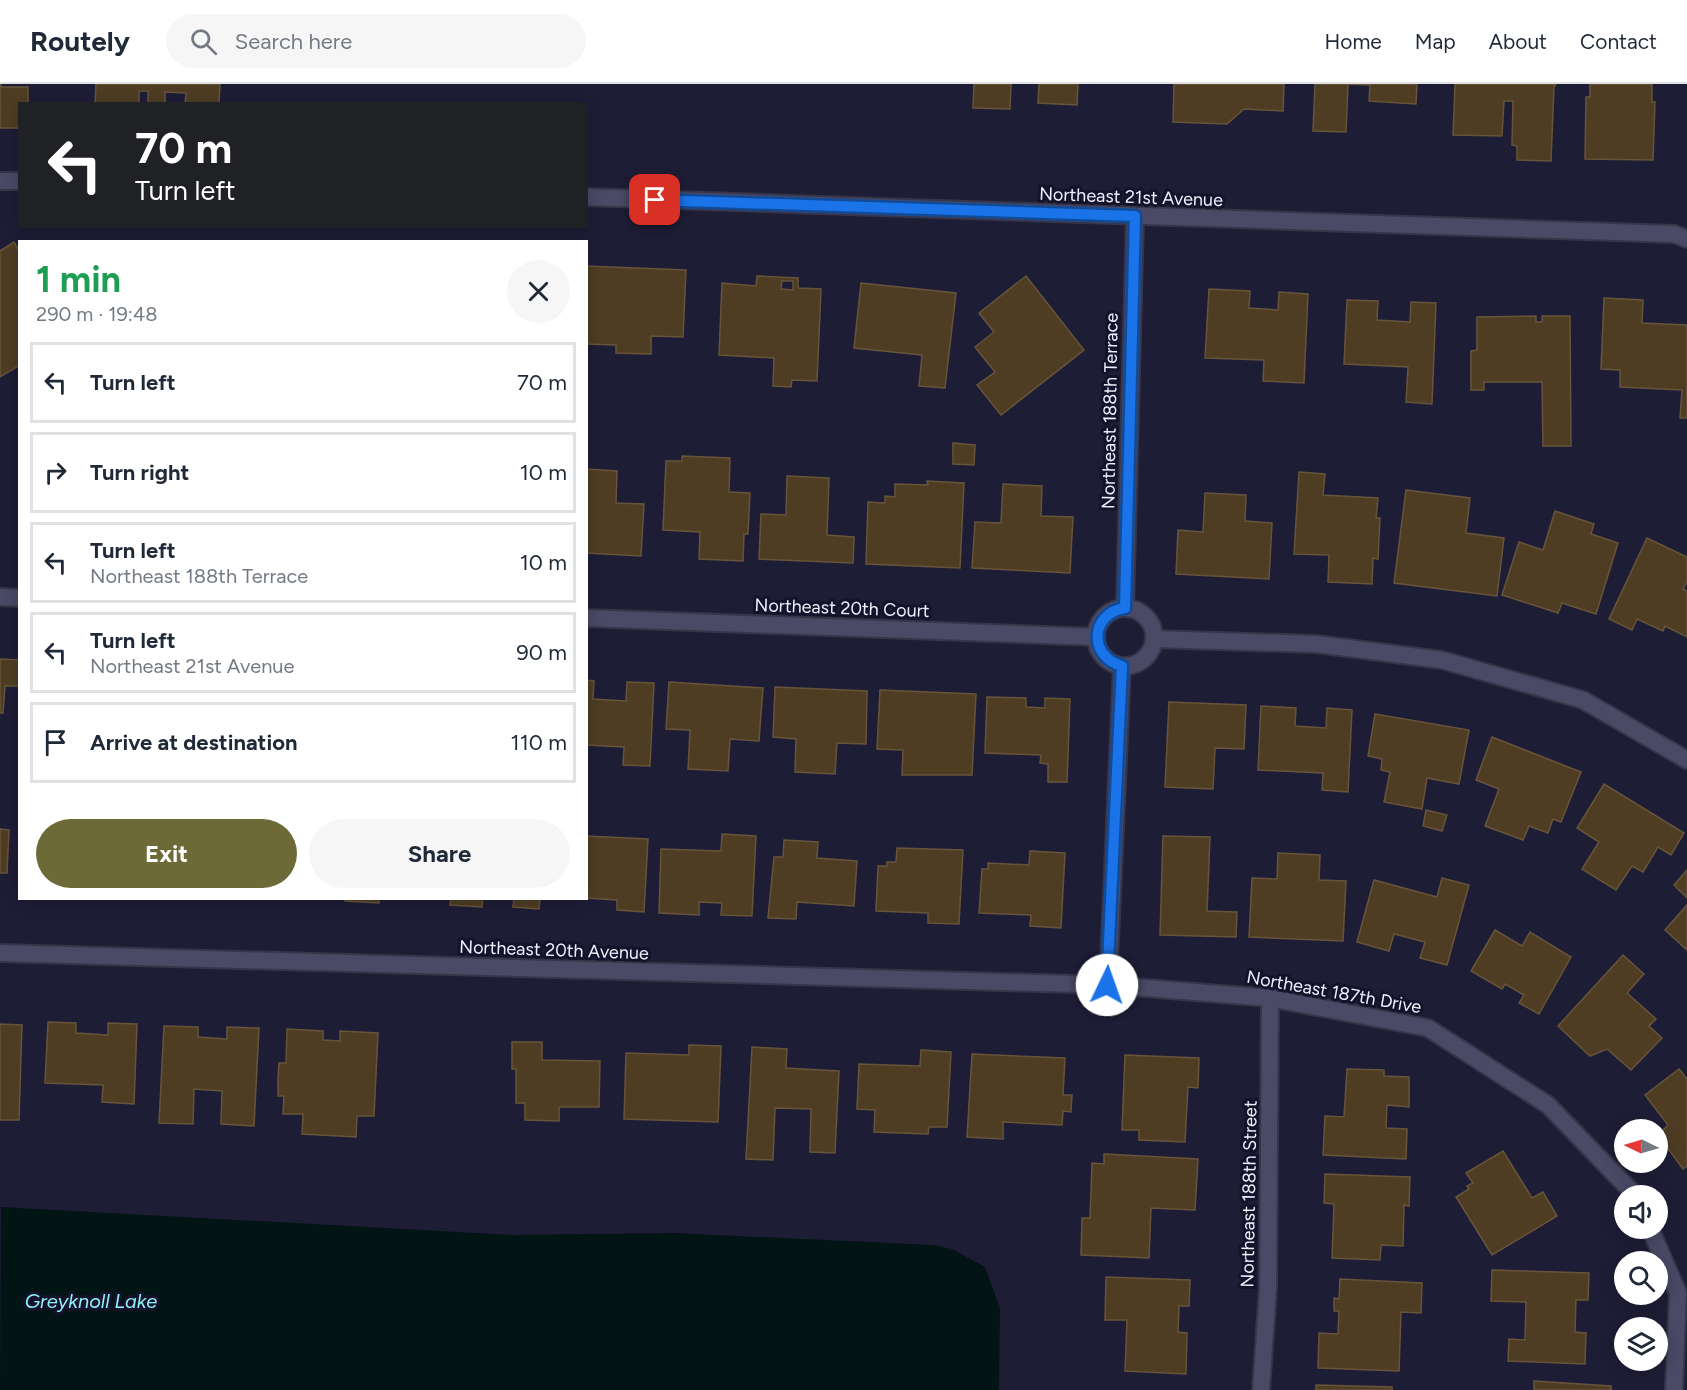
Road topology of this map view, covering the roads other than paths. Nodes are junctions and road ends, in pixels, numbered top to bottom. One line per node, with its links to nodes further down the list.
1 (0, 181): 2 (street)
2 (18, 181)
3 (588, 197): 4 (street, Northeast 21st Avenue)
4 (1135, 216): 5 (street, Northeast 21st Avenue); 8 (street, Northeast 188th Terrace)
5 (1683, 234)
6 (0, 597): 7 (street)
7 (18, 598)
8 (1125, 608): 10 (street); 11 (street)
9 (588, 618): 10 (street, Northeast 20th Court)
10 (1096, 637): 12 (street)
11 (1154, 639): 12 (street); 13 (street)
12 (1122, 666): 15 (street)
13 (1687, 760)
14 (0, 953): 15 (street, Northeast 20th Avenue)
15 (1107, 985): 16 (street, Northeast 187th Drive)
16 (1270, 998): 17 (street, Northeast 187th Drive); 19 (street, Northeast 188th Street)
17 (1625, 1185)
18 (1655, 1239): 20 (street)
19 (1261, 1390)
20 (1674, 1390)

